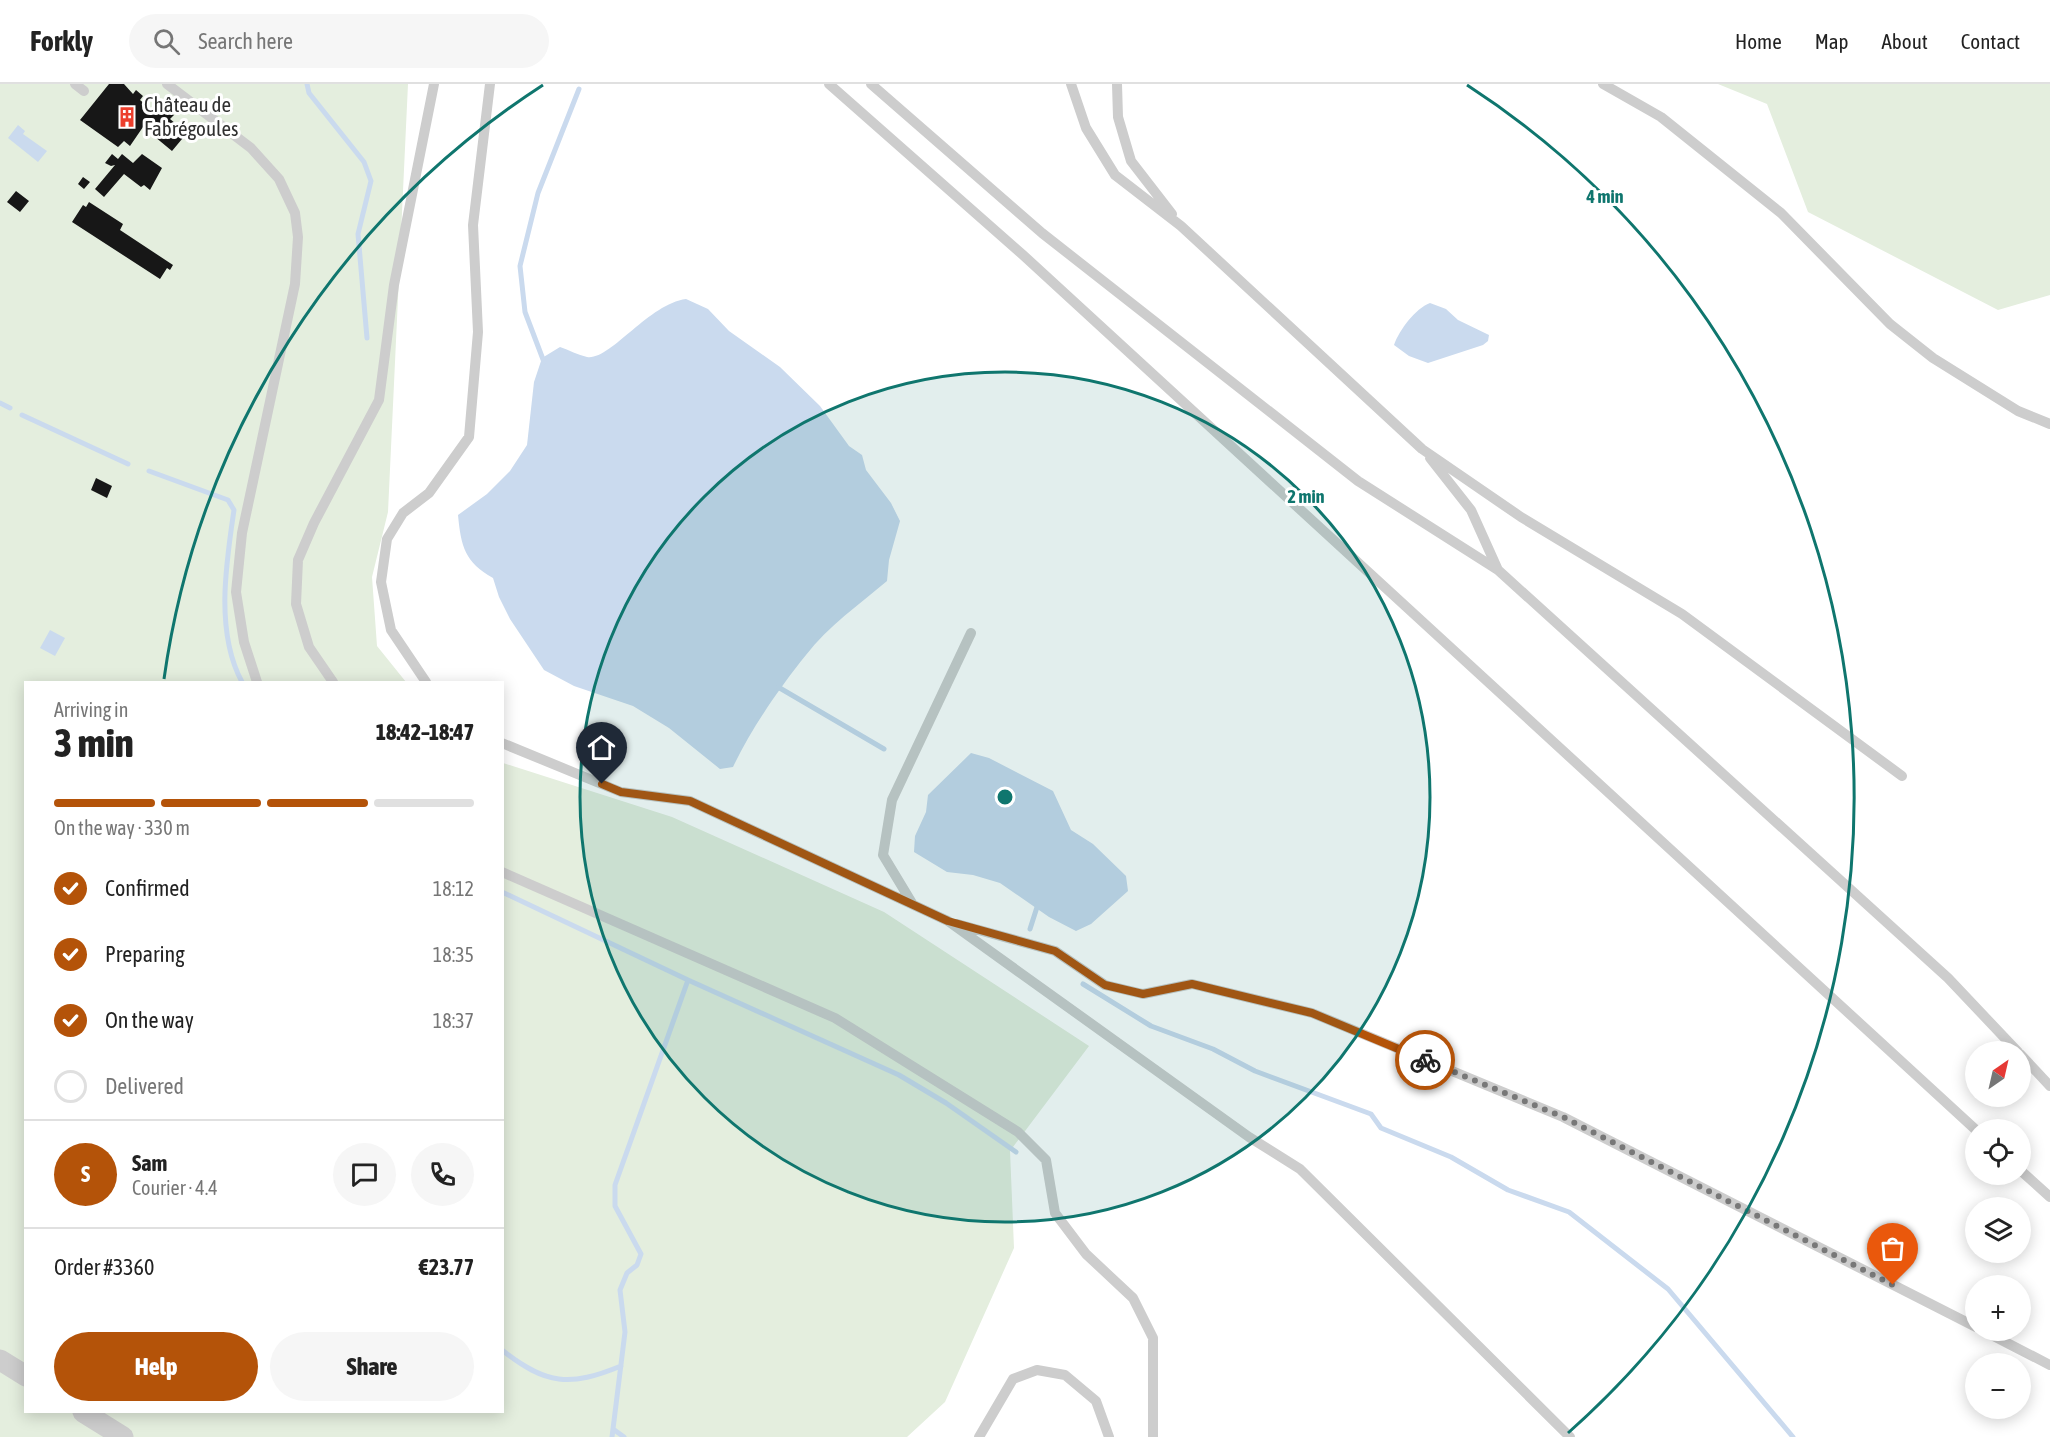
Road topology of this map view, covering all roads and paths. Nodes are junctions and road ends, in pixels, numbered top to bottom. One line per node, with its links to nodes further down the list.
1 (75, 84): 10 (lane)
2 (167, 84): 16 (lane)
3 (434, 84): 17 (lane)
4 (490, 84): 18 (lane)
5 (829, 84): 27 (lane)
6 (871, 84): 14 (lane)
7 (1071, 84): 11 (lane)
8 (1117, 84): 11 (lane)
9 (1603, 84): 12 (lane)
10 (84, 91)
11 (1181, 226): 13 (lane)
12 (2050, 424)
13 (1422, 449): 14 (lane); 20 (lane)
14 (1498, 570): 24 (lane)
15 (971, 633): 22 (lane)
16 (257, 681)
17 (332, 681)
18 (425, 681)
19 (504, 744): 22 (lane)
20 (1902, 776)
21 (504, 873): 39 (lane)
22 (912, 903): 23 (lane)
23 (948, 921): 30 (lane); 40 (lane)
24 (2008, 1041)
25 (2031, 1066): 26 (lane)
26 (2050, 1086)
27 (1965, 1120)
28 (2031, 1180): 29 (lane)
29 (2050, 1197)
30 (1965, 1321)
31 (2003, 1341): 33 (lane)
32 (0, 1360): 34 (street)
33 (2050, 1365)
34 (24, 1375)
35 (85, 1413): 36 (street)
36 (123, 1437)
37 (979, 1437): 38 (lane)
38 (1109, 1437)
39 (1153, 1437)
40 (1570, 1437)

